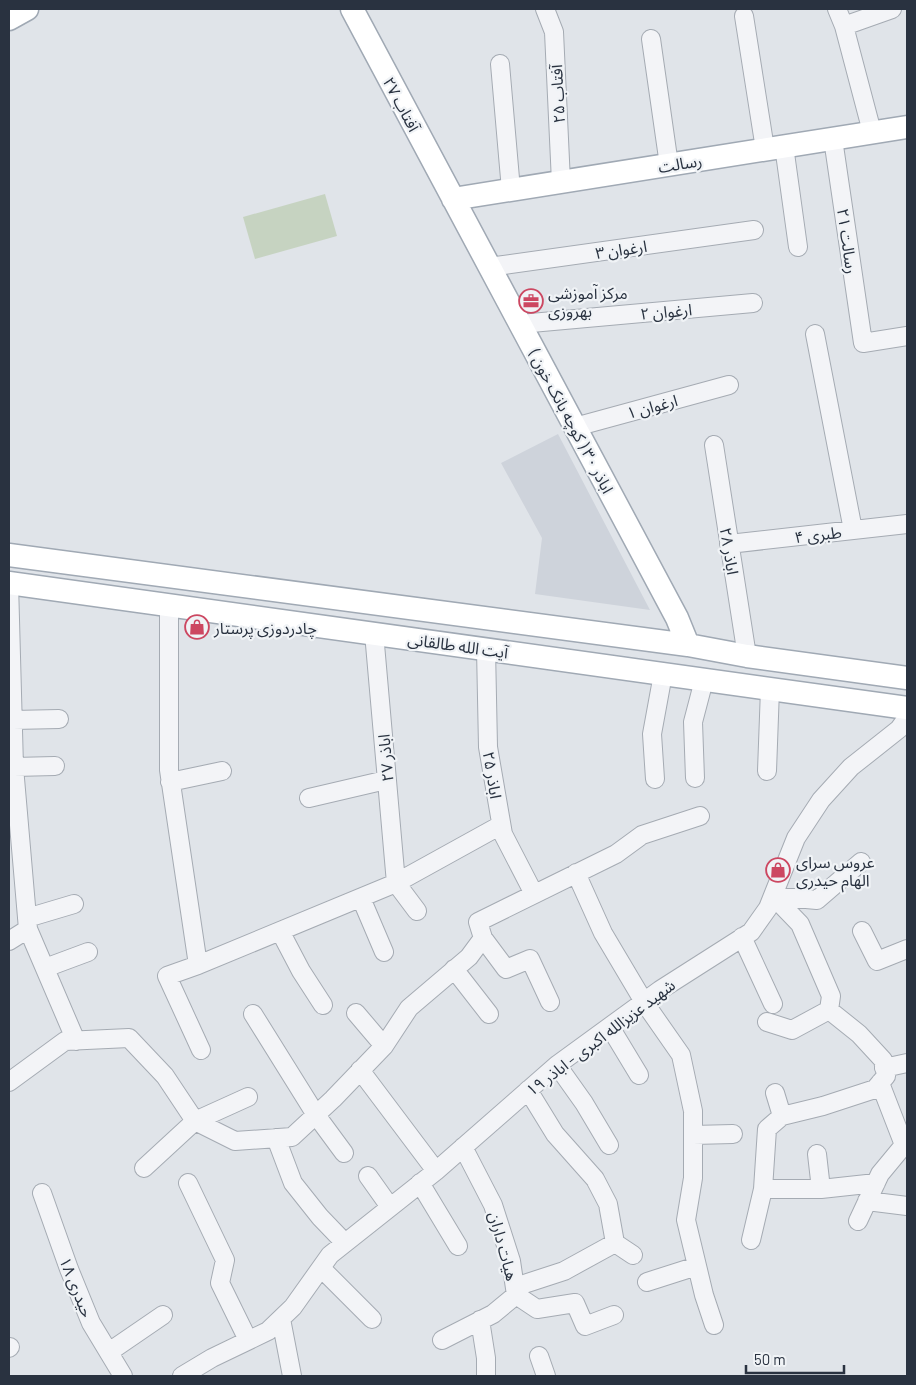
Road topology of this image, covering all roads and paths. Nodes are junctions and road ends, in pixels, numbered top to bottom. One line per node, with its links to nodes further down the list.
1 (27, 9): 7 (main road)
2 (352, 9): 18 (main road, آفتاب ۲۷)
3 (545, 9): 16 (street, آفتاب ۲۵)
4 (837, 9): 8 (street)
5 (892, 9): 8 (street)
6 (744, 16): 14 (street)
7 (9, 18)
8 (844, 26): 12 (street)
9 (651, 39): 15 (street)
10 (500, 64): 17 (street)
11 (907, 127): 12 (main road, رسالت)
12 (872, 132): 13 (main road, رسالت)
13 (833, 139): 14 (main road, رسالت); 25 (street, رسالت ۲۱)
14 (775, 148): 15 (main road, رسالت); 20 (street)
15 (669, 164): 16 (main road, رسالت)
16 (561, 182): 17 (main road, رسالت)
17 (511, 190): 18 (main road, رسالت)
18 (453, 199): 21 (main road, اباذر ۳۰ ( کوچه بانک خون ))
19 (754, 230): 21 (street, ارغوان ۳)
20 (798, 247)
21 (489, 267): 23 (main road, اباذر ۳۰ ( کوچه بانک خون ))
22 (753, 303): 23 (street, ارغوان ۲)
23 (520, 324): 27 (main road, اباذر ۳۰ ( کوچه بانک خون ))
24 (815, 334): 30 (street)
25 (907, 336)
26 (729, 385): 27 (street, ارغوان ۱)
27 (575, 427): 36 (main road, اباذر ۳۰ ( کوچه بانک خون ))
28 (714, 445): 31 (street, اباذر ۲۸)
29 (907, 524): 30 (street, طبری ۴)
30 (853, 530): 31 (street, طبری ۴)
31 (729, 544): 38 (street, اباذر ۲۸)
32 (9, 555): 36 (main road, آیت الله طالقانی)
33 (9, 583): 34 (main road, آیت الله طالقانی); 49 (street)
34 (169, 605): 35 (main road, آیت الله طالقانی); 57 (street)
35 (374, 633): 37 (main road, آیت الله طالقانی); 56 (street, اباذر ۲۷)
36 (688, 645): 38 (main road, آیت الله طالقانی)
37 (486, 649): 41 (main road, آیت الله طالقانی); 61 (street, اباذر ۲۵)
38 (747, 656): 39 (main road, آیت الله طالقانی)
39 (774, 660): 40 (main road, آیت الله طالقانی); 44 (main road)
40 (840, 669): 42 (main road, آیت الله طالقانی); 45 (main road)
41 (663, 674): 43 (main road, آیت الله طالقانی); 55 (street)
42 (907, 678)
43 (704, 680): 44 (main road, آیت الله طالقانی); 54 (street)
44 (770, 689): 45 (main road, آیت الله طالقانی); 53 (street)
45 (837, 698): 46 (main road, آیت الله طالقانی)
46 (907, 708)
47 (907, 718): 67 (street, شهید عزیزالله اکبری - اباذر ۱۹)
48 (59, 719): 49 (street)
49 (13, 720): 51 (street)
50 (55, 766): 51 (street)
51 (14, 767): 60 (street)
52 (222, 771): 57 (street)
53 (767, 771)
54 (694, 778)
55 (655, 779)
56 (386, 780): 58 (street); 65 (street, اباذر ۲۷)
57 (170, 782): 80 (street)
58 (309, 798)
59 (700, 816): 64 (street)
60 (14, 819): 63 (street)
61 (501, 825): 65 (street); 66 (street, اباذر ۲۵)
62 (861, 862): 67 (street)
63 (16, 872): 71 (street)
64 (576, 873): 66 (street); 84 (street)
65 (396, 883): 68 (street); 70 (street)
66 (534, 894): 75 (street)
67 (773, 896): 74 (street, شهید عزیزالله اکبری - اباذر ۱۹); 87 (street)
68 (361, 898): 73 (street); 79 (street)
69 (74, 904): 71 (street)
70 (417, 911)
71 (27, 923): 76 (street); 81 (street)
72 (862, 931): 77 (street)
73 (280, 932): 80 (street); 86 (street)
74 (742, 937): 84 (street, شهید عزیزالله اکبری - اباذر ۱۹); 85 (street)
75 (483, 938): 82 (street); 83 (street)
76 (9, 941)
77 (907, 949)
78 (88, 952): 81 (street)
79 (384, 952)
80 (198, 965): 95 (street)
81 (45, 968): 93 (street)
82 (454, 969): 90 (street); 94 (street)
83 (550, 1002)
84 (644, 1002): 92 (street, شهید عزیزالله اکبری - اباذر ۱۹); 109 (street)
85 (773, 1004)
86 (323, 1005)
87 (829, 1010): 91 (street); 100 (street)
88 (356, 1013): 94 (street)
89 (253, 1014): 105 (street)
90 (489, 1014)
91 (767, 1022)
92 (610, 1027): 97 (street, شهید عزیزالله اکبری - اباذر ۱۹); 99 (street)
93 (76, 1040): 101 (street); 107 (street)
94 (384, 1046): 98 (street)
95 (201, 1050)
96 (907, 1063): 100 (street)
97 (557, 1065): 102 (street, شهید عزیزالله اکبری - اباذر ۱۹); 111 (street)
98 (360, 1070): 105 (street); 117 (street)
99 (639, 1075)
100 (882, 1076): 106 (street); 112 (street)
101 (9, 1082)
102 (528, 1090): 113 (street, شهید عزیزالله اکبری - اباذر ۱۹); 131 (street)
103 (775, 1093): 106 (street)
104 (248, 1097): 107 (street)
105 (316, 1115): 110 (street); 114 (street)
106 (782, 1116): 122 (street)
107 (194, 1121): 110 (street); 116 (street)
108 (733, 1134): 109 (street)
109 (693, 1135): 134 (street)
110 (276, 1138): 130 (street)
111 (610, 1145)
112 (906, 1145): 121 (street)
113 (463, 1147): 117 (street, شهید عزیزالله اکبری - اباذر ۱۹); 137 (street, هیات داران)
114 (344, 1153)
115 (818, 1154): 123 (street)
116 (144, 1168)
117 (436, 1171): 120 (street, شهید عزیزالله اکبری - اباذر ۱۹)
118 (368, 1176): 127 (street)
119 (188, 1183): 144 (street)
120 (420, 1183): 127 (street, شهید عزیزالله اکبری - اباذر ۱۹); 132 (street)
121 (876, 1183): 123 (street); 125 (street)
122 (763, 1189): 123 (street); 129 (street)
123 (822, 1189)
124 (42, 1193): 146 (street, حیدری ۱۸)
125 (867, 1201): 126 (street); 128 (street)
126 (907, 1206)
127 (390, 1207): 130 (street, شهید عزیزالله اکبری - اباذر ۱۹)
128 (858, 1220)
129 (752, 1240)
130 (345, 1243): 135 (street, شهید عزیزالله اکبری - اباذر ۱۹)
131 (615, 1243): 133 (street); 137 (street)
132 (458, 1246)
133 (633, 1255)
134 (697, 1266): 136 (street); 143 (street)
135 (321, 1268): 140 (street, شهید عزیزالله اکبری - اباذر ۱۹); 141 (street)
136 (647, 1282)
137 (515, 1291): 139 (street); 142 (street, هیات داران)
138 (163, 1315): 146 (street)
139 (614, 1315)
140 (281, 1319): 144 (street, شهید عزیزالله اکبری - اباذر ۱۹); 150 (street)
141 (372, 1319)
142 (480, 1320): 145 (street, هیات داران); 151 (street)
143 (714, 1325)
144 (248, 1340): 148 (street, شهید عزیزالله اکبری - اباذر ۱۹)
145 (442, 1340)
146 (108, 1352): 149 (street, حیدری ۱۸)
147 (539, 1356): 152 (street)
148 (193, 1373)
149 (123, 1376)
150 (292, 1376)
151 (486, 1376)
152 (546, 1376)

